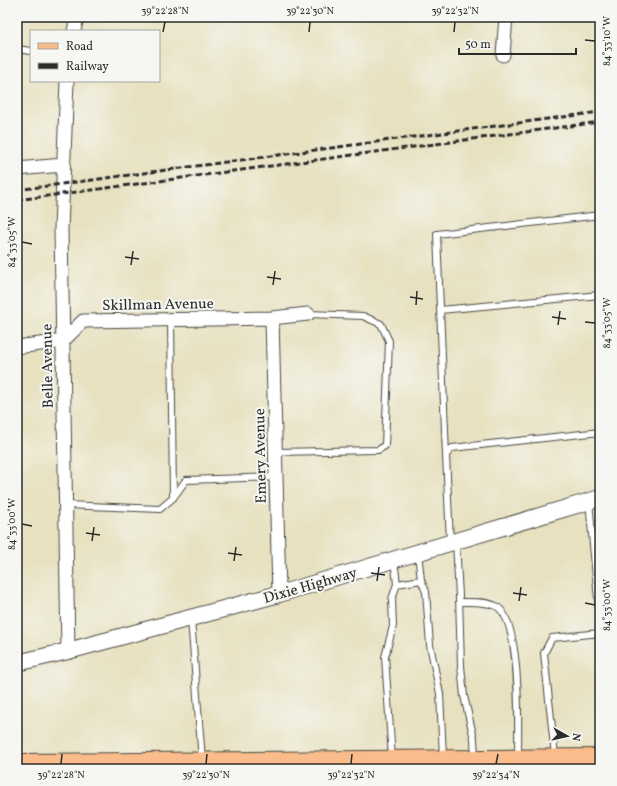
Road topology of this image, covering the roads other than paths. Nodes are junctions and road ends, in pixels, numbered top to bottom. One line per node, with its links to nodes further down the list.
1 (77, 17): 3 (street)
2 (506, 17): 6 (street)
3 (74, 30)
4 (17, 49): 5 (lane)
5 (30, 51)
6 (503, 55)
7 (67, 82): 8 (street, Belle Avenue)
8 (63, 165): 9 (street); 16 (street, Belle Avenue)
9 (17, 169)
10 (600, 215): 12 (lane)
11 (600, 295): 12 (lane)
12 (440, 310): 20 (lane)
13 (308, 314): 14 (street, Skillman Avenue); 19 (lane)
14 (272, 318): 15 (street, Skillman Avenue); 19 (street, Emery Avenue)
15 (171, 320): 16 (street, Skillman Avenue); 22 (lane)
16 (63, 340): 17 (street); 24 (street, Belle Avenue)
17 (17, 347)
18 (600, 432): 20 (lane)
19 (276, 452): 21 (street, Emery Avenue)
20 (446, 455): 25 (lane)
21 (276, 477): 22 (lane); 30 (street, Emery Avenue)
22 (173, 498): 24 (lane)
23 (595, 500): 25 (street, Dixie Highway); 33 (lane)
24 (66, 505): 35 (street, Belle Avenue)
25 (453, 543): 26 (street, Dixie Highway); 31 (lane)
26 (418, 553): 27 (street, Dixie Highway); 28 (lane)
27 (394, 560): 29 (lane); 30 (street, Dixie Highway)
28 (421, 580): 29 (lane); 40 (lane)
29 (396, 584): 46 (lane)
30 (279, 594): 32 (street, Dixie Highway)
31 (459, 602): 37 (lane); 38 (lane)
32 (191, 618): 35 (street, Dixie Highway); 42 (lane)
33 (600, 621)
34 (600, 633): 39 (lane)
35 (68, 651): 36 (street, Dixie Highway)
36 (17, 663)
37 (474, 760): 38 (main road); 40 (main road)
38 (518, 760): 39 (main road)
39 (555, 760): 41 (main road)
40 (443, 761): 46 (main road)
41 (587, 761)
42 (202, 762): 44 (main road); 48 (main road)
43 (17, 764): 47 (main road)
44 (270, 765): 45 (main road)
45 (338, 765): 46 (main road)
46 (394, 765)
47 (42, 766): 48 (main road)
48 (93, 766)

